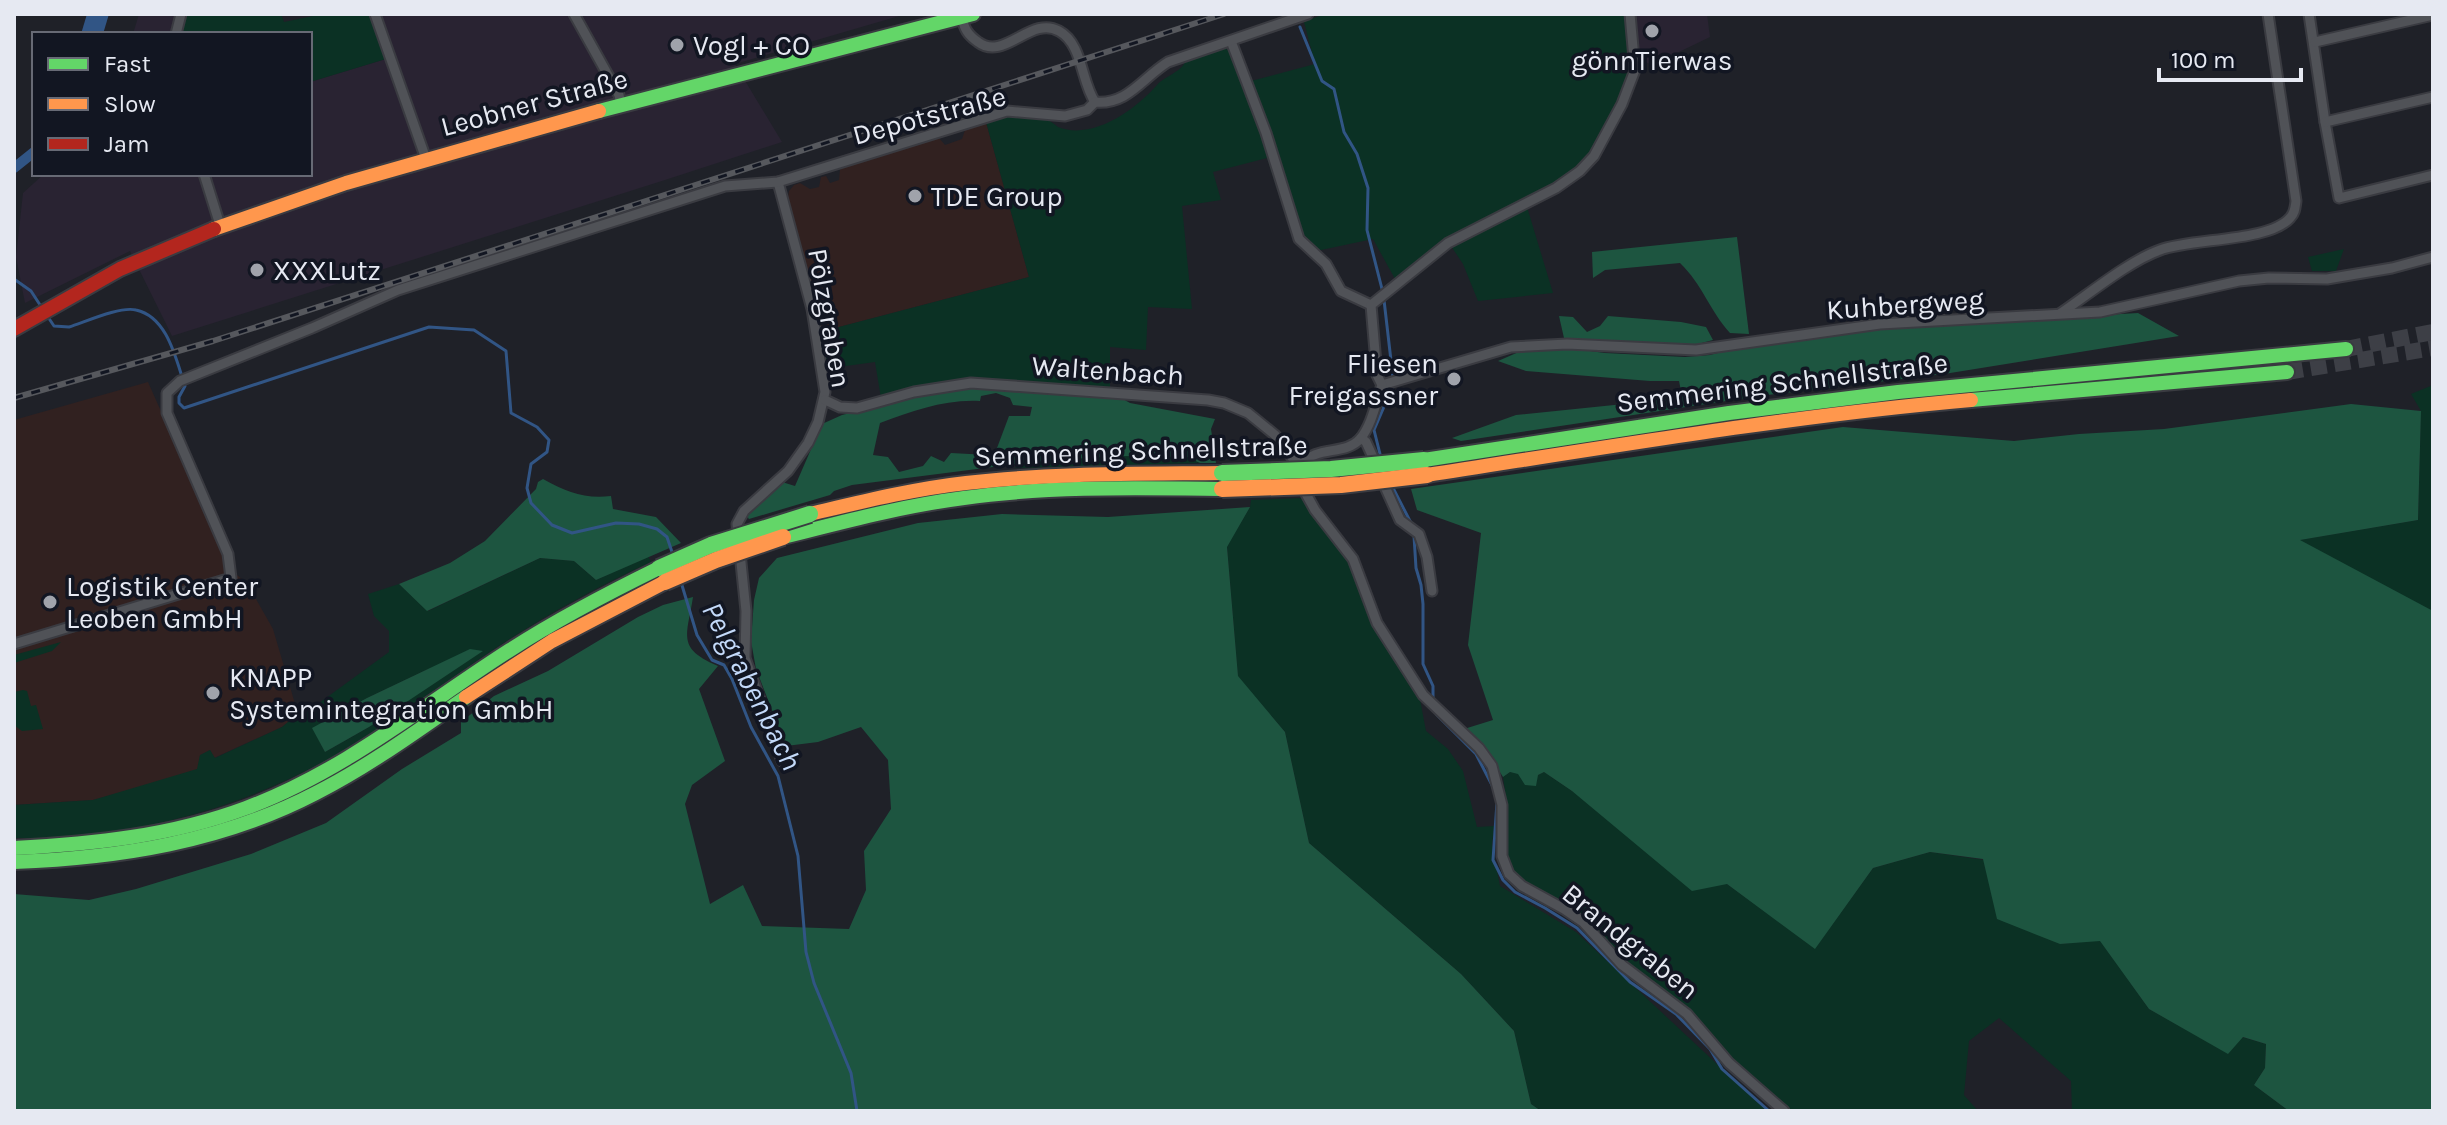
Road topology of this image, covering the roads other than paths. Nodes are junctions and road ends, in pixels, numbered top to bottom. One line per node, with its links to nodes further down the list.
1 (375, 14): 15 (street)
2 (574, 14): 13 (street)
3 (1308, 14): 9 (street, Depotstraße)
4 (1630, 14): 21 (street)
5 (2268, 14): 22 (street)
6 (2309, 14): 10 (street)
7 (2433, 15): 10 (street)
8 (967, 16): 12 (street); 13 (main road, Leobner Straße)
9 (1231, 41): 12 (street, Depotstraße); 21 (street)
10 (2315, 42): 14 (street)
11 (2433, 97): 14 (street)
12 (1095, 102): 18 (street, Depotstraße)
13 (621, 105): 15 (main road, Leobner Straße)
14 (2325, 122): 16 (street)
15 (426, 159): 19 (main road, Leobner Straße)
16 (2433, 175)
17 (205, 176): 19 (street)
18 (778, 182): 27 (street, Pölzgraben); 34 (street, Depotstraße)
19 (220, 225): 23 (main road, Leobner Straße)
20 (2433, 257): 22 (street, Kuhbergweg)
21 (1371, 305): 26 (street)
22 (2058, 315): 26 (street, Kuhbergweg)
23 (14, 329)
24 (2346, 349): 30 (main road, Semmering Schnellstraße)
25 (2287, 372): 30 (main road, Semmering Schnellstraße)
26 (1382, 385): 28 (street)
27 (825, 400): 29 (street, Waltenbach); 35 (street, Pölzgraben)
28 (1361, 438): 29 (street); 33 (street)
29 (1302, 465): 38 (street, Brandgraben)
30 (1426, 468): 31 (main road, Semmering Schnellstraße, bridge)
31 (1222, 481): 32 (main road, Semmering Schnellstraße, bridge); 32 (main road, Semmering Schnellstraße, bridge)
32 (662, 575): 36 (main road, Semmering Schnellstraße); 37 (main road, Semmering Schnellstraße)
33 (1432, 591)
34 (14, 644)
35 (782, 761)
36 (14, 848)
37 (14, 862)
38 (1784, 1111)

